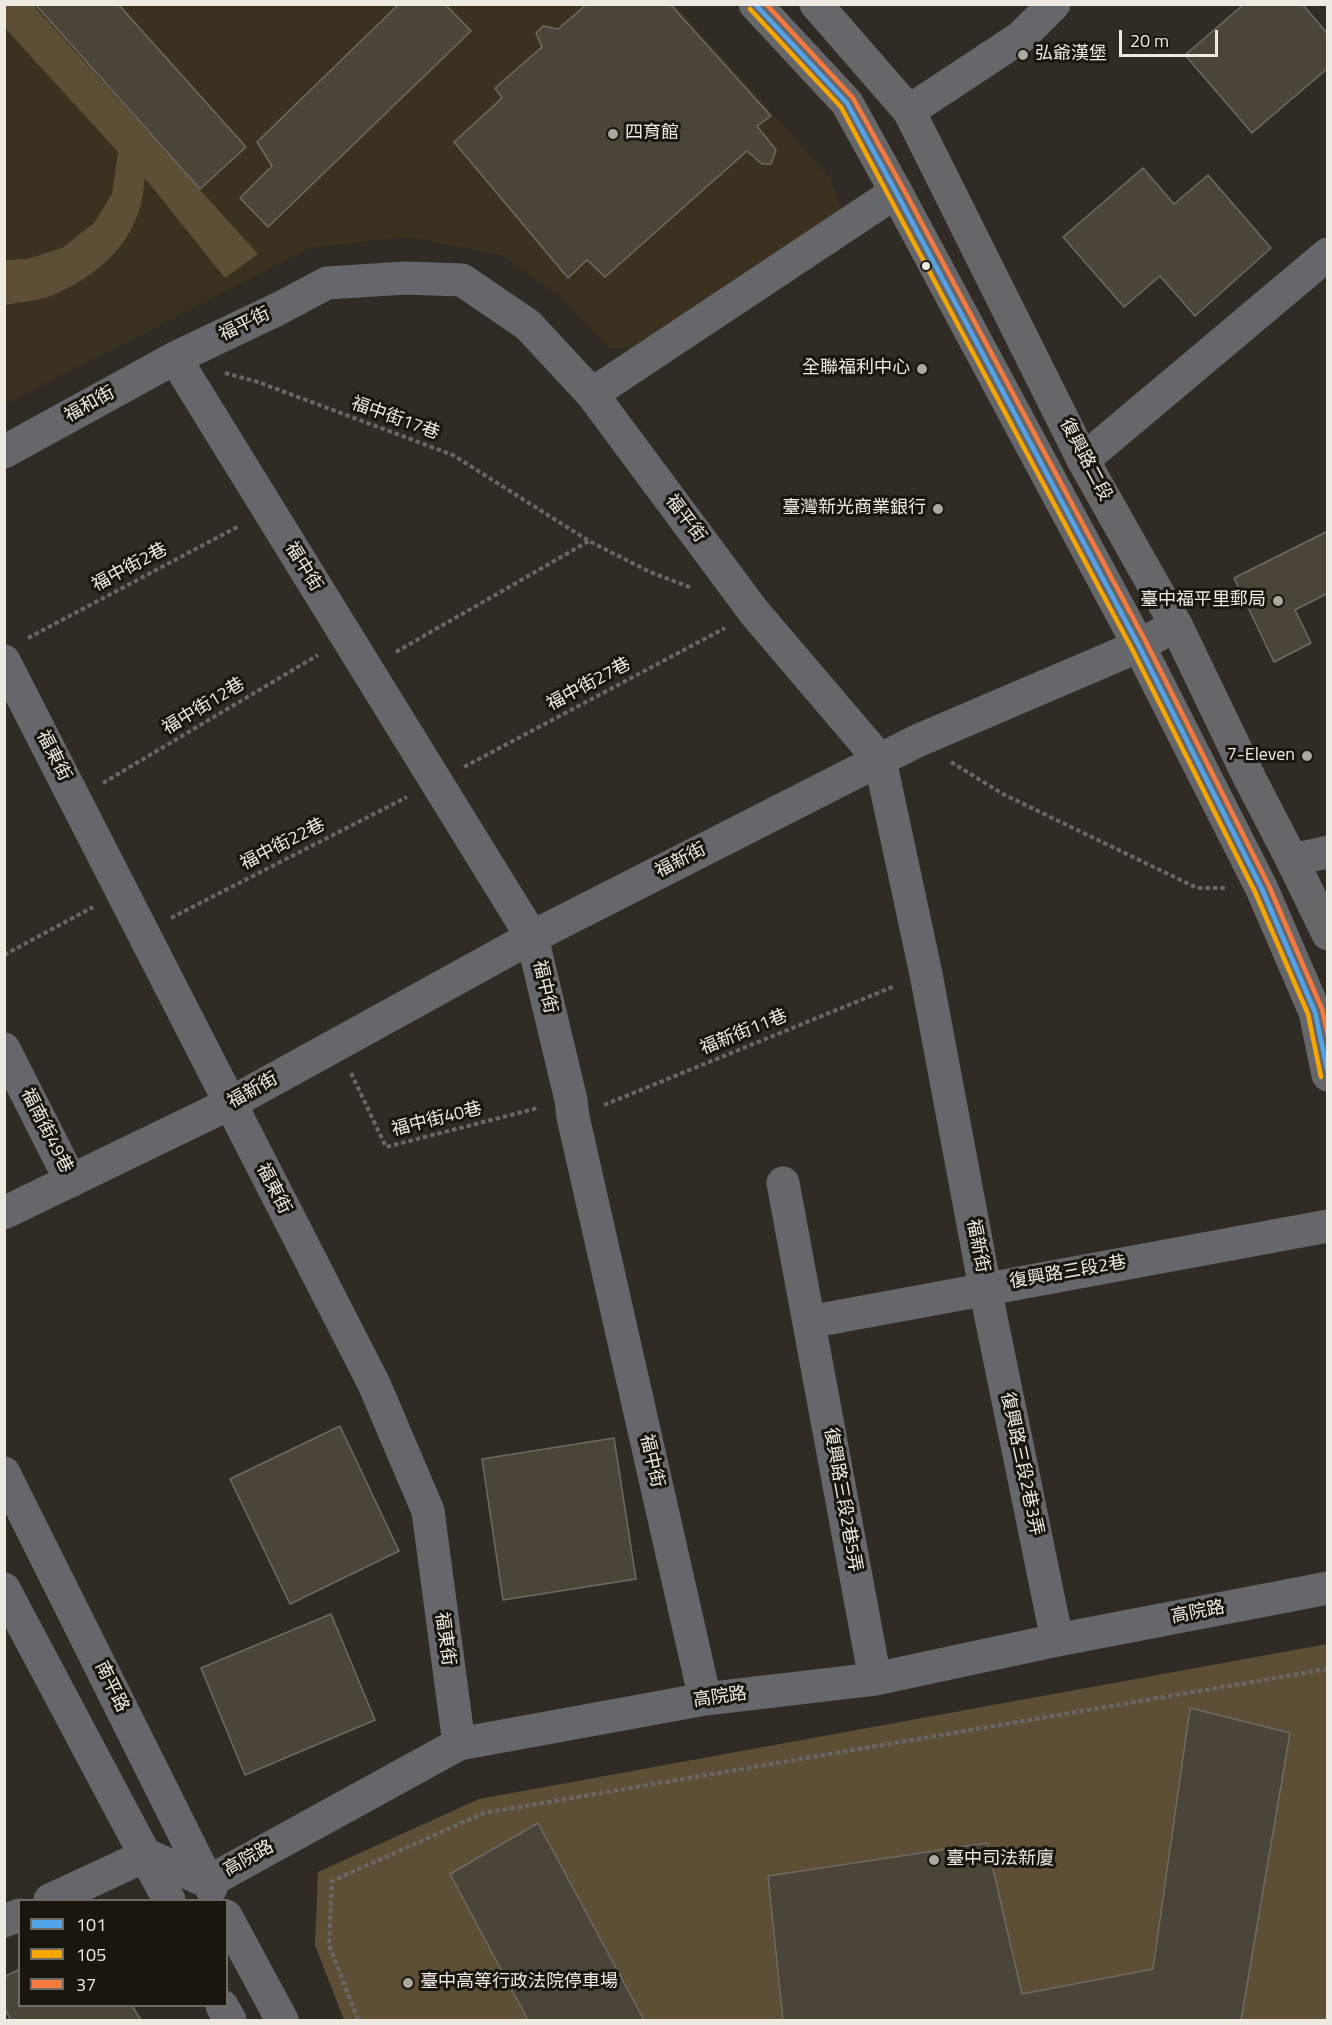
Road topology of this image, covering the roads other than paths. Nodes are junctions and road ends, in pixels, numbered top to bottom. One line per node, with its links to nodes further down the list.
1 (755, 4): 5 (main road)
2 (816, 4): 4 (main road, 復興路二段)
3 (1054, 4): 4 (street)
4 (909, 111): 10 (main road, 復興路二段)
5 (896, 192): 8 (street); 12 (main road)
6 (1328, 254): 10 (street)
7 (175, 358): 8 (street, 福平街); 9 (street, 福和街); 18 (street, 福中街)
8 (592, 394): 14 (street, 福平街)
9 (4, 452)
10 (1083, 460): 11 (main road, 復興路二段)
11 (1176, 624): 12 (street); 16 (main road, 復興路二段)
12 (1139, 646): 14 (street); 20 (main road)
13 (15, 650): 21 (street, 福東街)
14 (880, 760): 18 (street, 福新街); 26 (street, 福新街)
15 (1328, 852): 16 (street)
16 (1292, 860): 17 (main road, 復興路二段)
17 (1328, 934)
18 (532, 937): 21 (street, 福新街); 33 (street, 福中街)
19 (4, 1048): 22 (street, 福南街49巷)
20 (1328, 1075)
21 (229, 1104): 22 (street, 福新街); 34 (street, 福東街)
22 (71, 1181): 24 (street, 福新街)
23 (783, 1183): 27 (street, 復興路三段2巷5弄)
24 (4, 1213)
25 (1328, 1226): 26 (street, 復興路三段2巷)
26 (985, 1288): 27 (street, 復興路三段2巷); 31 (street, 復興路三段2巷3弄)
27 (809, 1322): 32 (street, 復興路三段2巷5弄)
28 (4, 1473): 36 (street, 南平路)
29 (1328, 1588): 31 (street, 高院路)
30 (4, 1589): 35 (street)
31 (1057, 1640): 32 (street, 高院路)
32 (875, 1679): 33 (street, 高院路)
33 (705, 1700): 34 (street, 高院路)
34 (459, 1744): 36 (street, 高院路)
35 (147, 1855): 36 (street, 高院路); 37 (street); 38 (street)
36 (213, 1891)
37 (52, 1899)
38 (169, 1899)
39 (18, 1915): 41 (street)
40 (228, 1921): 42 (street)
41 (4, 1922)
42 (282, 2020)

